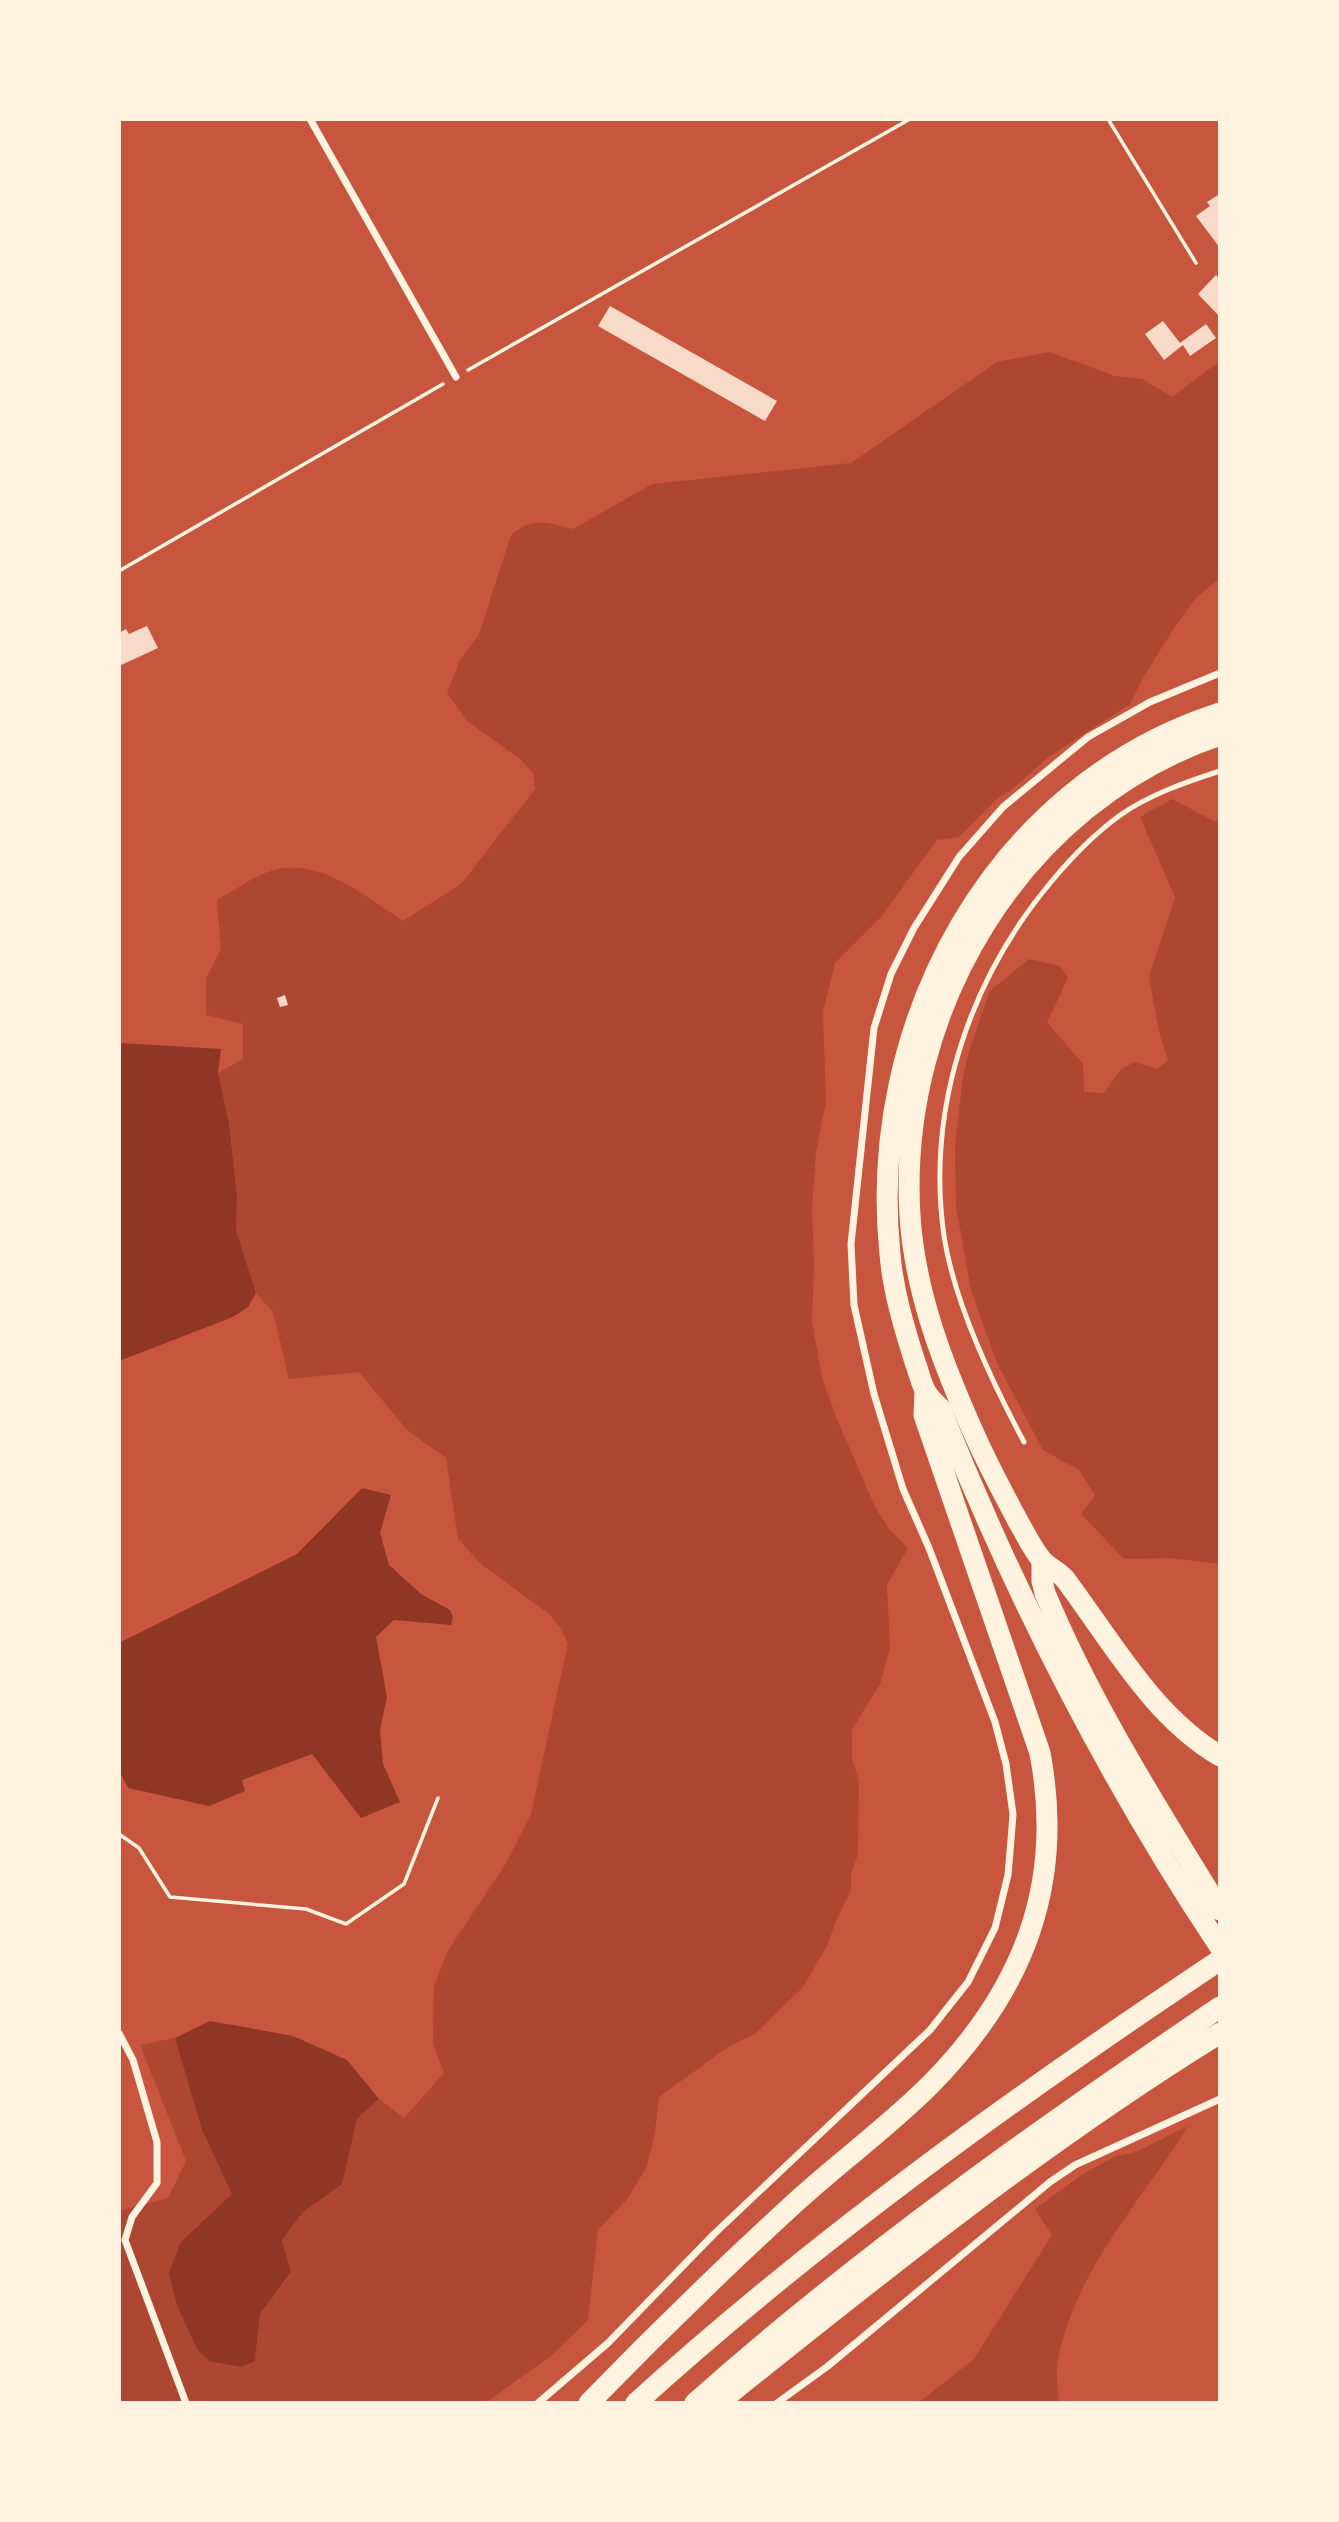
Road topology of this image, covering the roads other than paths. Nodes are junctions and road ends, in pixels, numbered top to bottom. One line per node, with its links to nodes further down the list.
1 (310, 119): 2 (street)
2 (456, 377)
3 (1220, 673): 19 (street)
4 (1220, 713): 7 (highway)
5 (1220, 734): 9 (highway)
6 (1220, 772): 8 (lane)
7 (925, 1392): 12 (highway); 20 (highway)
8 (1024, 1442)
9 (1042, 1561): 10 (highway); 11 (highway)
10 (1220, 1756)
11 (1220, 1910)
12 (1220, 1947)
13 (1211, 1965): 21 (highway)
14 (1220, 2007): 22 (highway)
15 (119, 2033): 18 (street)
16 (1220, 2033): 23 (highway)
17 (1220, 2099): 24 (street)
18 (186, 2403)
19 (538, 2403)
20 (589, 2403)
21 (636, 2403)
22 (695, 2403)
23 (718, 2403)
24 (777, 2403)

